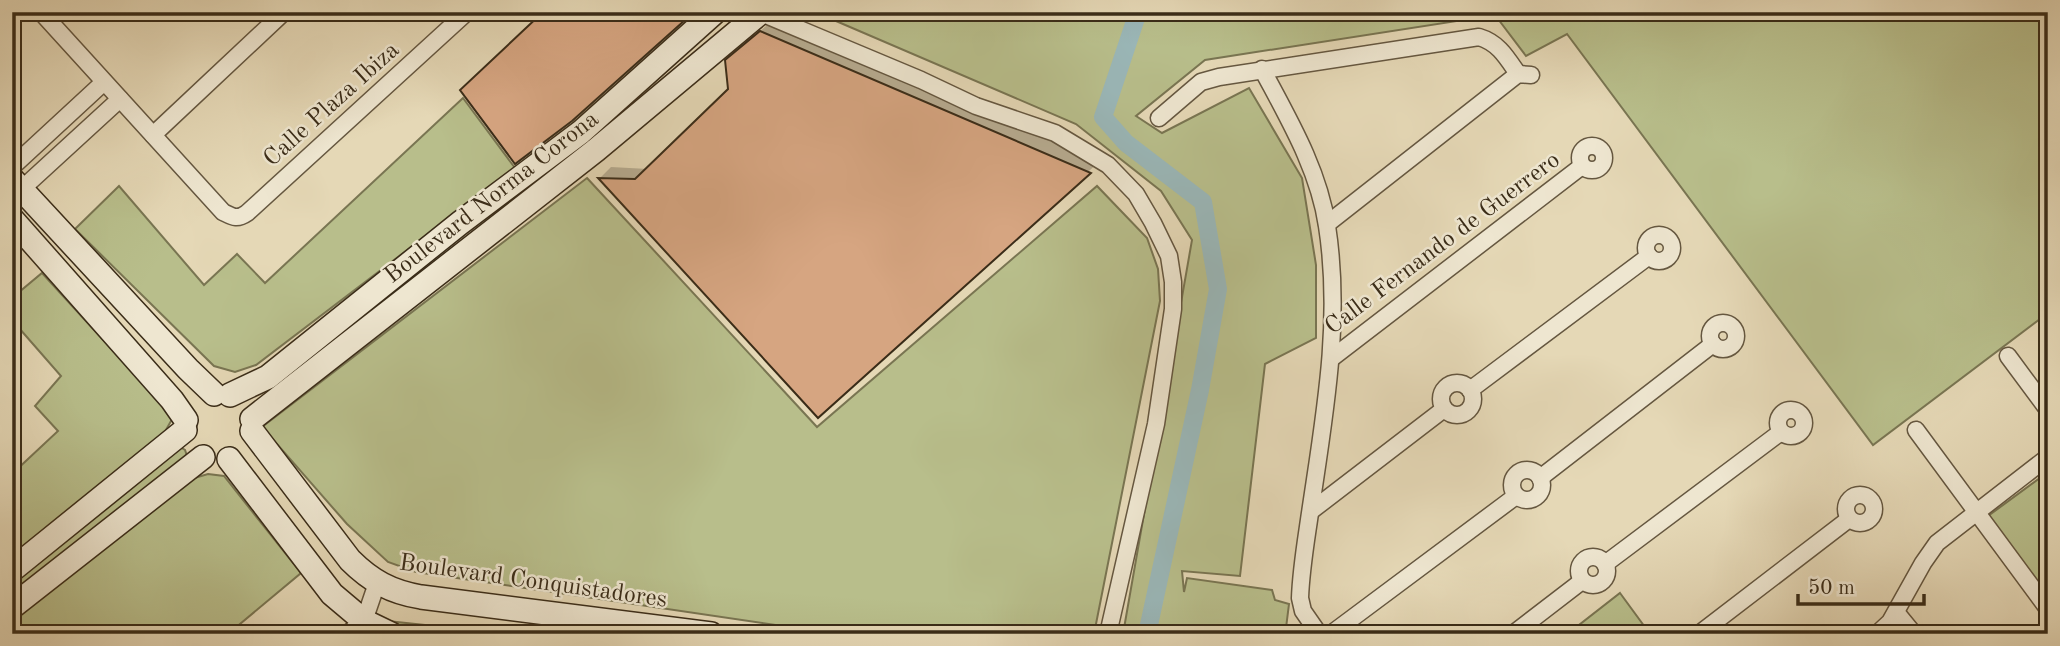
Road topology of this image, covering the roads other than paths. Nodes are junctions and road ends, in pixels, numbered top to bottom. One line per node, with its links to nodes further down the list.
1 (41, 12): 7 (street)
2 (284, 12): 11 (street)
3 (467, 12): 11 (street, Calle Plaza Ibiza)
4 (715, 12): 10 (street, Boulevard Norma Corona)
5 (761, 13): 12 (street, Boulevard Norma Corona); 44 (street)
6 (1262, 69): 9 (street); 17 (street); 17 (street)
7 (104, 82): 8 (street); 14 (street)
8 (120, 99): 11 (street); 15 (street)
9 (1160, 118)
10 (580, 132): 12 (street); 23 (street, Boulevard Norma Corona)
11 (153, 135)
12 (596, 150): 27 (street, Boulevard Norma Corona)
13 (1582, 166): 21 (street, Calle Fernando de Guerrero)
14 (12, 167)
15 (15, 189): 23 (street)
16 (12, 219): 26 (street)
17 (1327, 224): 21 (street)
18 (1649, 256): 22 (street)
19 (1713, 344): 46 (street)
20 (2007, 356): 25 (street)
21 (1332, 358): 33 (street)
22 (1470, 390): 24 (street); 24 (street)
23 (222, 394): 26 (street); 27 (street)
24 (1444, 409): 33 (street)
25 (2048, 410)
26 (186, 425): 30 (street); 36 (street)
27 (252, 425): 32 (street); 37 (street, Boulevard Conquistadores)
28 (1916, 430): 34 (street)
29 (1781, 432): 47 (street)
30 (203, 457): 32 (street); 38 (street)
31 (2048, 457): 34 (street)
32 (229, 459): 41 (street)
33 (1311, 511): 45 (street)
34 (1976, 512): 39 (street); 40 (street)
35 (1849, 519): 48 (street)
36 (12, 570)
37 (377, 583): 41 (street); 42 (street, Boulevard Conquistadores)
38 (12, 607)
39 (2048, 609)
40 (1896, 612): 49 (street); 50 (street)
41 (356, 628): 43 (street)
42 (699, 633)
43 (391, 634)
44 (1108, 634)
45 (1319, 634)
46 (1331, 634)
47 (1513, 634)
48 (1699, 634)
49 (1877, 634)
50 (1914, 634)

